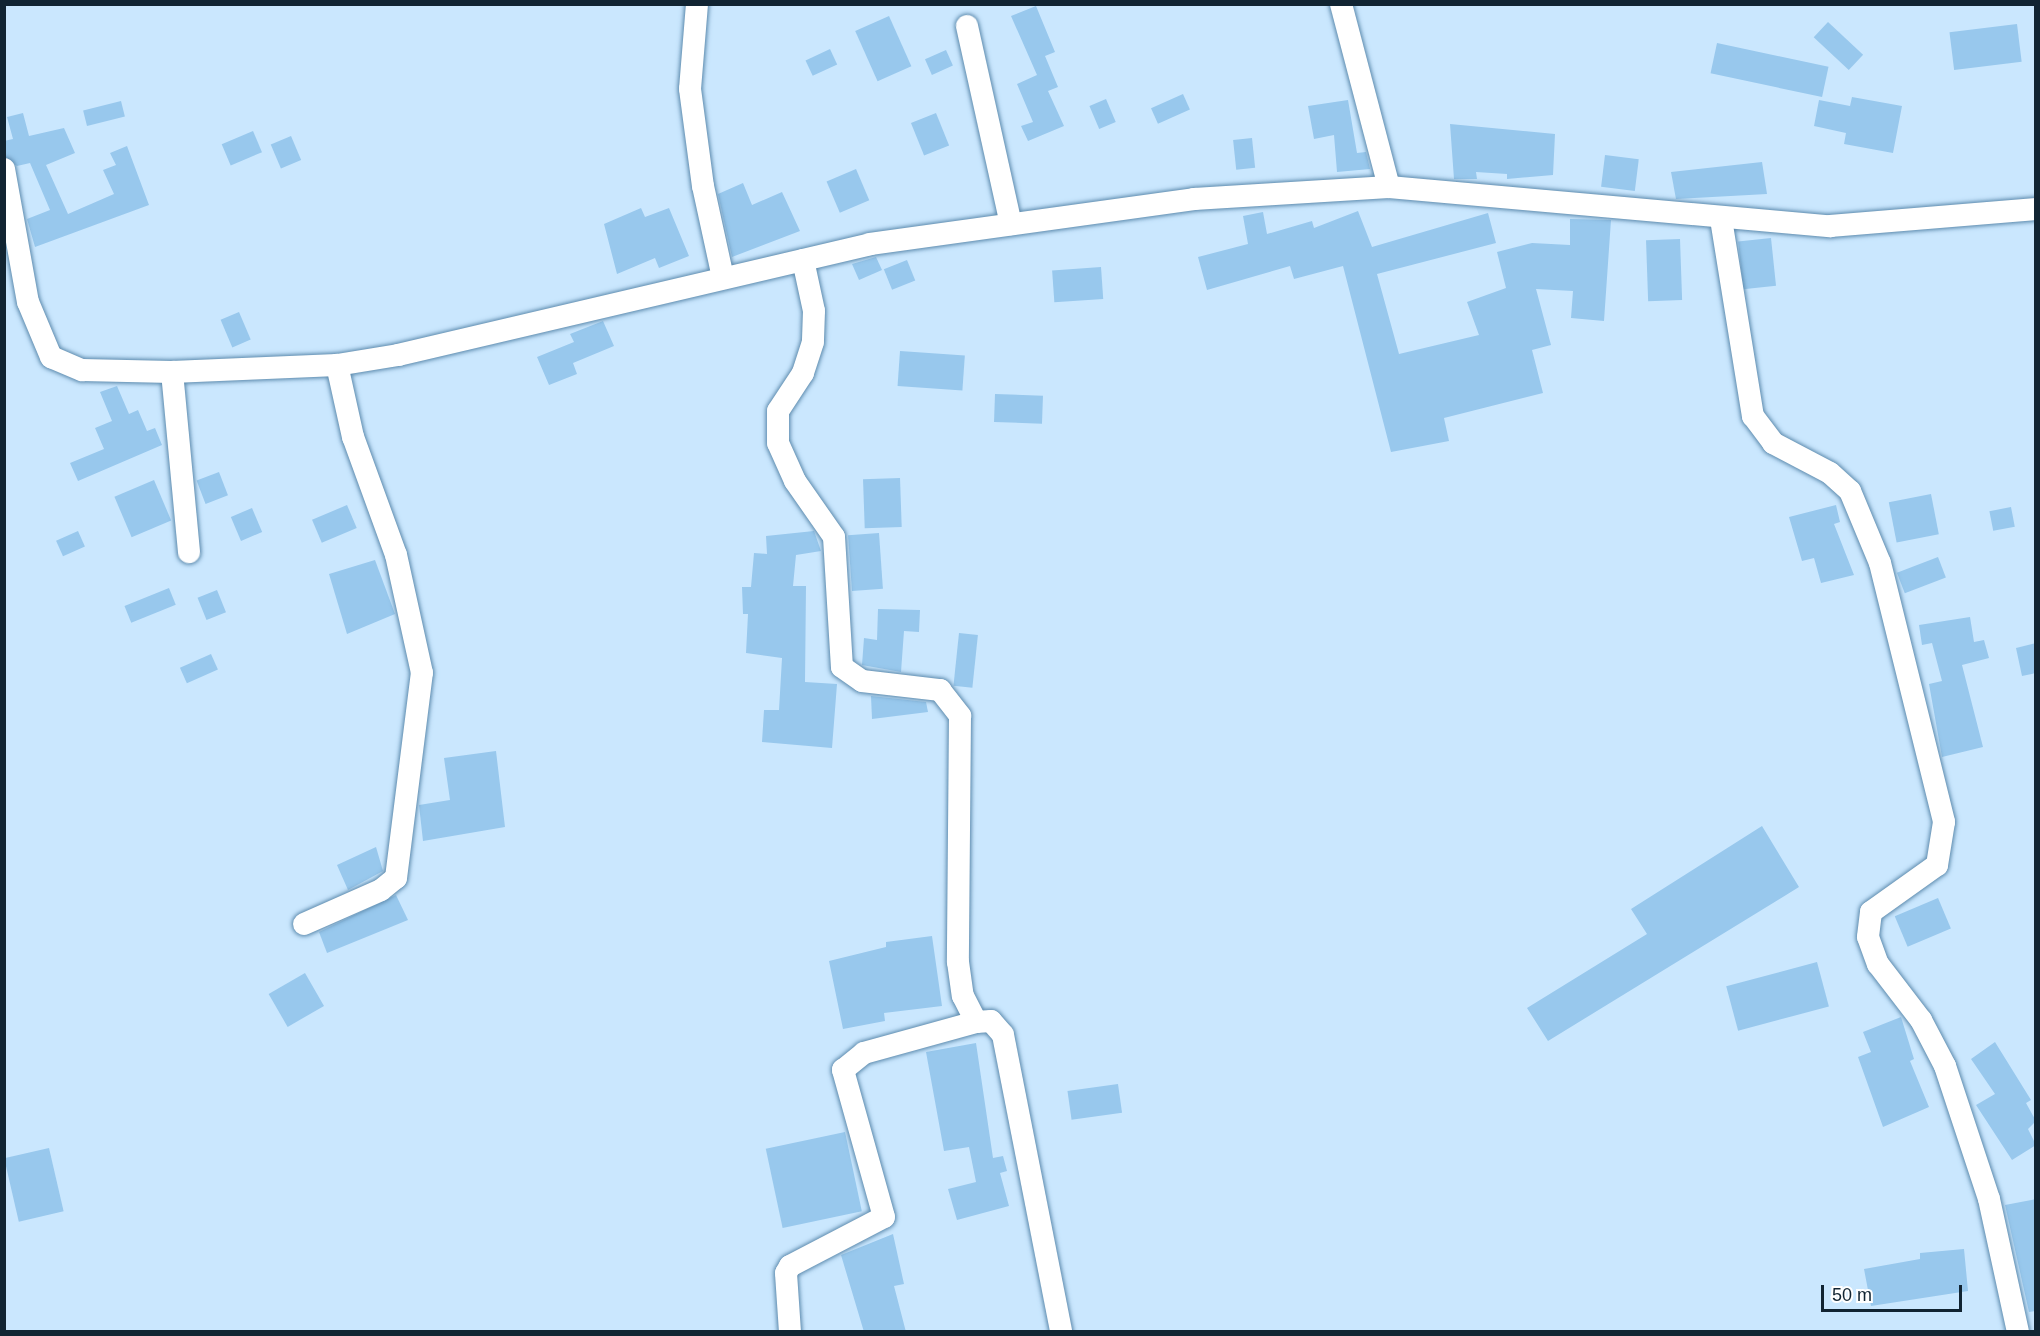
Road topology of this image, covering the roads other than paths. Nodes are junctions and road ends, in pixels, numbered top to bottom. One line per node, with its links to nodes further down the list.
1 (697, 4): 10 (street)
2 (1341, 4): 5 (street)
3 (967, 26): 8 (street)
4 (4, 169): 12 (street)
5 (1389, 187): 7 (street); 8 (street)
6 (2036, 209): 7 (street)
7 (1721, 219): 18 (street)
8 (1011, 224): 9 (street)
9 (803, 260): 10 (street); 15 (street)
10 (723, 278): 11 (street)
11 (337, 365): 12 (street); 14 (street)
12 (172, 372): 13 (street)
13 (189, 552)
14 (303, 924)
15 (976, 1022): 16 (street); 17 (street)
16 (790, 1332)
17 (1061, 1332)
18 (2018, 1332)

